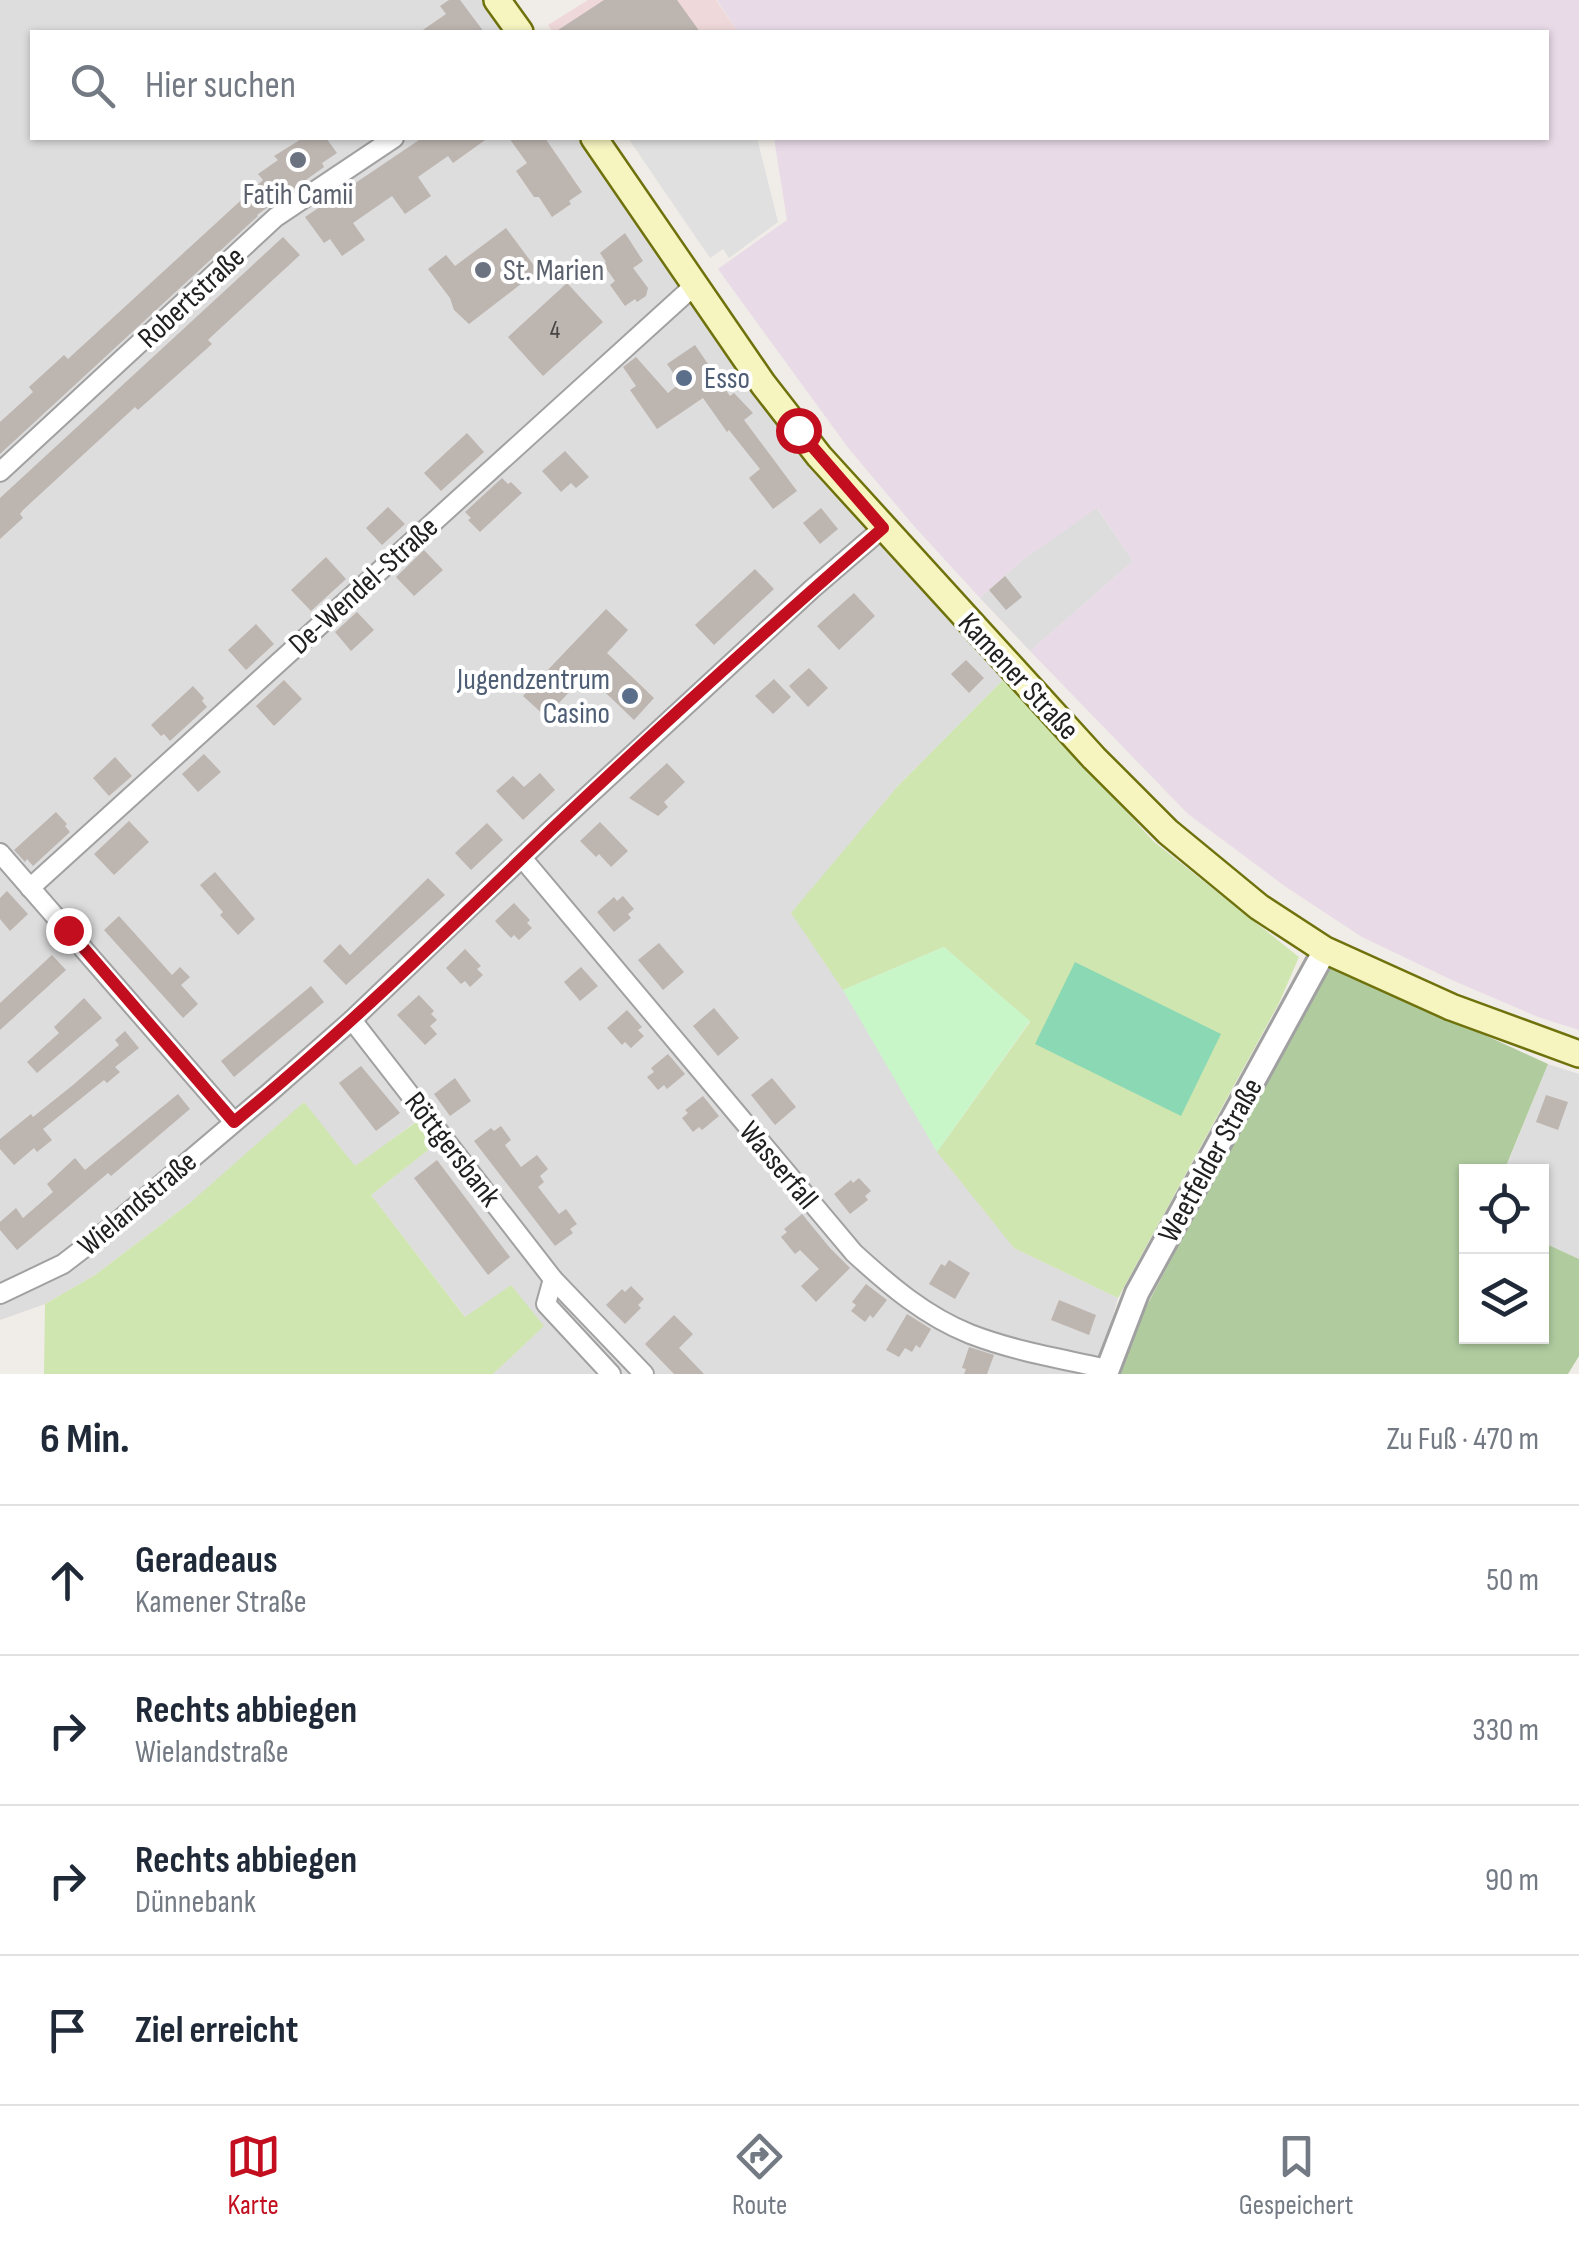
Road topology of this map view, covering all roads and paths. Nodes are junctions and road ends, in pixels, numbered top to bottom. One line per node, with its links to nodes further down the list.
1 (497, 0): 2 (main road)
2 (519, 30)
3 (391, 140): 6 (street, Robertstraße)
4 (595, 140): 5 (main road, Kamener Straße)
5 (696, 284): 7 (main road, Kamener Straße); 10 (street, De-Wendel-Straße)
6 (0, 472)
7 (883, 528): 9 (street, Wielandstraße); 11 (main road, Kamener Straße)
8 (0, 853): 10 (street)
9 (522, 859): 12 (street, Wielandstraße); 18 (street, Wasserfall)
10 (30, 888): 14 (street)
11 (1325, 950): 13 (main road, Kamener Straße); 18 (street, Weetfelder Straße)
12 (352, 1020): 14 (street, Wielandstraße); 15 (street, Röttgersbank)
13 (1579, 1054)
14 (234, 1122): 16 (street, Wielandstraße)
15 (553, 1278): 17 (street, Röttgersbank); 19 (street, Röttgersbank)
16 (0, 1294)
17 (628, 1358): 19 (street, Röttgersbank); 20 (street, Röttgersbank)
18 (1107, 1372)
19 (611, 1374)
20 (644, 1374)

